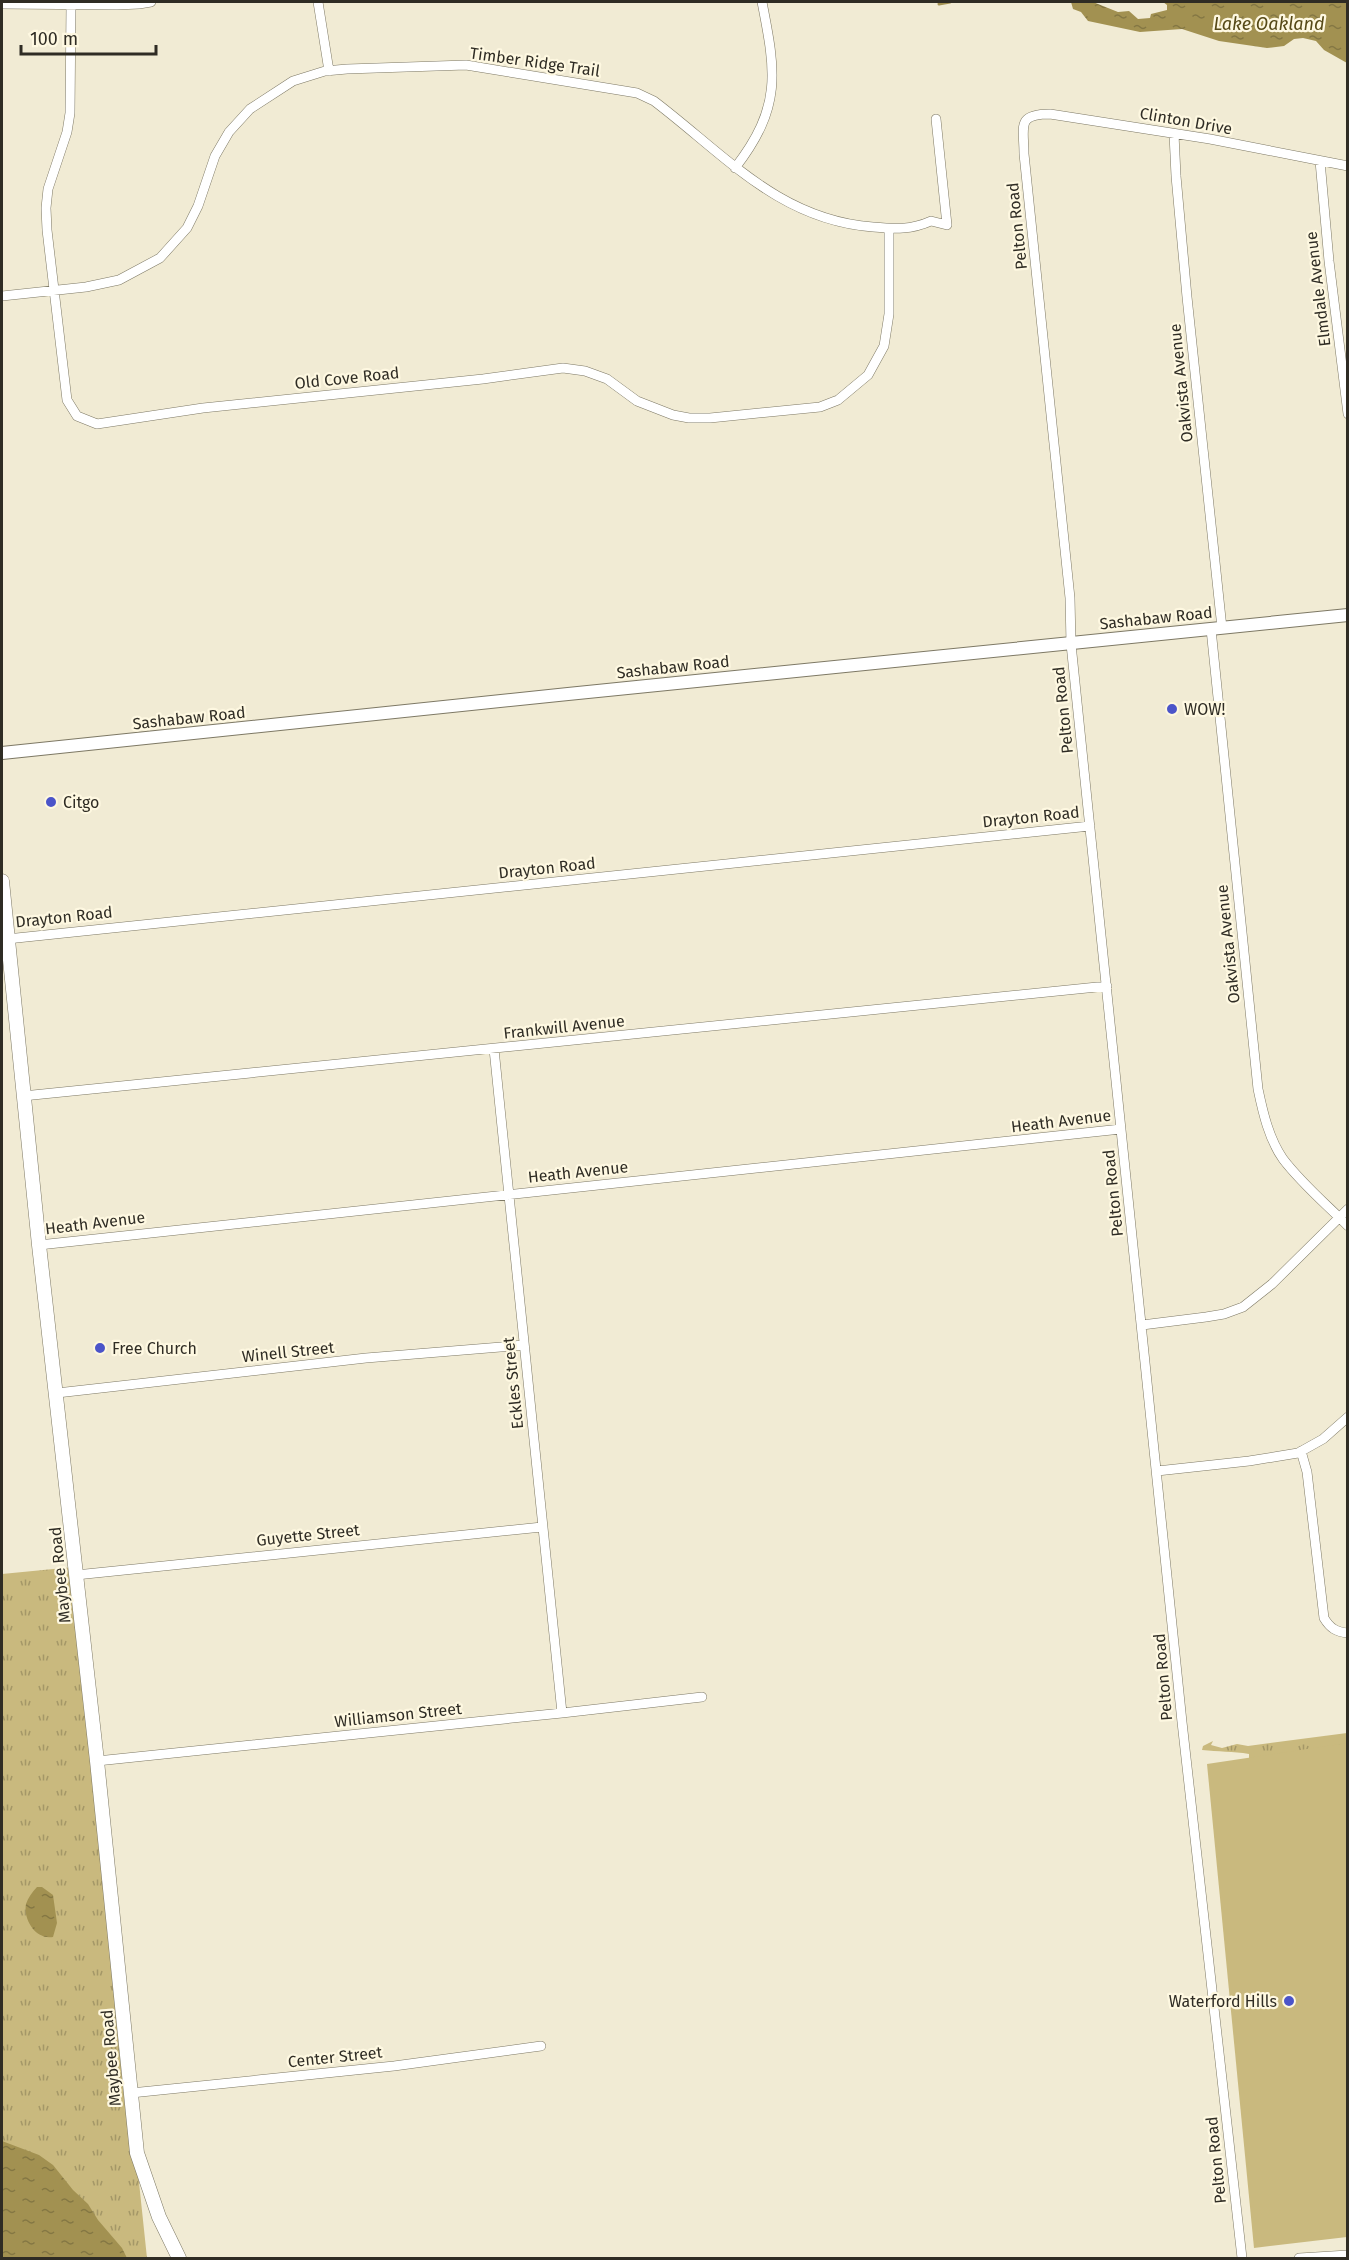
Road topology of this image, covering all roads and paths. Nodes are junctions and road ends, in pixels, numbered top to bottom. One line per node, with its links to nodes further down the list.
1 (150, 2): 6 (street)
2 (318, 2): 7 (street)
3 (762, 2): 13 (street)
4 (21, 3): 5 (street); 6 (street)
5 (2, 4)
6 (71, 5): 15 (street, Old Cove Road)
7 (329, 71): 13 (street, Timber Ridge Trail); 15 (street, Timber Ridge Trail)
8 (936, 119): 14 (street, Timber Ridge Trail)
9 (1024, 124): 10 (street, Clinton Drive); 20 (street, Pelton Road)
10 (1174, 134): 11 (street, Clinton Drive); 19 (street, Oakvista Avenue)
11 (1320, 161): 12 (street, Clinton Drive); 17 (street, Elmdale Avenue)
12 (1347, 166)
13 (735, 168): 14 (street, Timber Ridge Trail)
14 (889, 229): 15 (street, Old Cove Road)
15 (54, 290): 16 (street, Timber Ridge Trail)
16 (2, 296)
17 (1347, 414)
18 (1347, 615): 19 (street, Sashabaw Road)
19 (1216, 629): 20 (street, Sashabaw Road); 32 (street, Oakvista Avenue)
20 (1071, 644): 21 (street, Sashabaw Road); 22 (street, Pelton Road)
21 (2, 753)
22 (1090, 826): 24 (street, Drayton Road); 26 (street, Pelton Road)
23 (2, 881): 24 (main road, Maybee Road)
24 (7, 939): 25 (main road, Maybee Road)
25 (6, 964): 28 (main road, Maybee Road)
26 (1107, 986): 27 (street, Frankwill Avenue); 29 (street, Pelton Road)
27 (494, 1049): 28 (street, Frankwill Avenue); 30 (street, Eckles Street)
28 (23, 1096): 34 (main road, Maybee Road)
29 (1121, 1129): 30 (street, Heath Avenue); 35 (street, Pelton Road)
30 (510, 1195): 34 (street, Heath Avenue); 36 (street, Eckles Street)
31 (1347, 1209): 32 (street)
32 (1339, 1217): 33 (street, Oakvista Avenue); 35 (street)
33 (1347, 1226)
34 (39, 1245): 37 (main road, Maybee Road)
35 (1142, 1325): 40 (street, Pelton Road)
36 (524, 1346): 37 (street, Winell Street); 41 (street, Eckles Street)
37 (57, 1393): 42 (main road, Maybee Road)
38 (1347, 1417): 39 (street)
39 (1301, 1451): 40 (street); 43 (street)
40 (1157, 1471): 51 (street, Pelton Road)
41 (542, 1527): 42 (street, Guyette Street); 45 (street, Eckles Street)
42 (76, 1575): 46 (main road, Maybee Road)
43 (1344, 1633)
44 (702, 1696): 45 (street, Williamson Street)
45 (562, 1713): 46 (street, Williamson Street)
46 (97, 1761): 48 (main road, Maybee Road)
47 (541, 2046): 48 (street, Center Street)
48 (131, 2093): 50 (main road, Maybee Road)
49 (1347, 2255): 52 (street)
50 (179, 2259)
51 (1242, 2259)
52 (1299, 2259)

